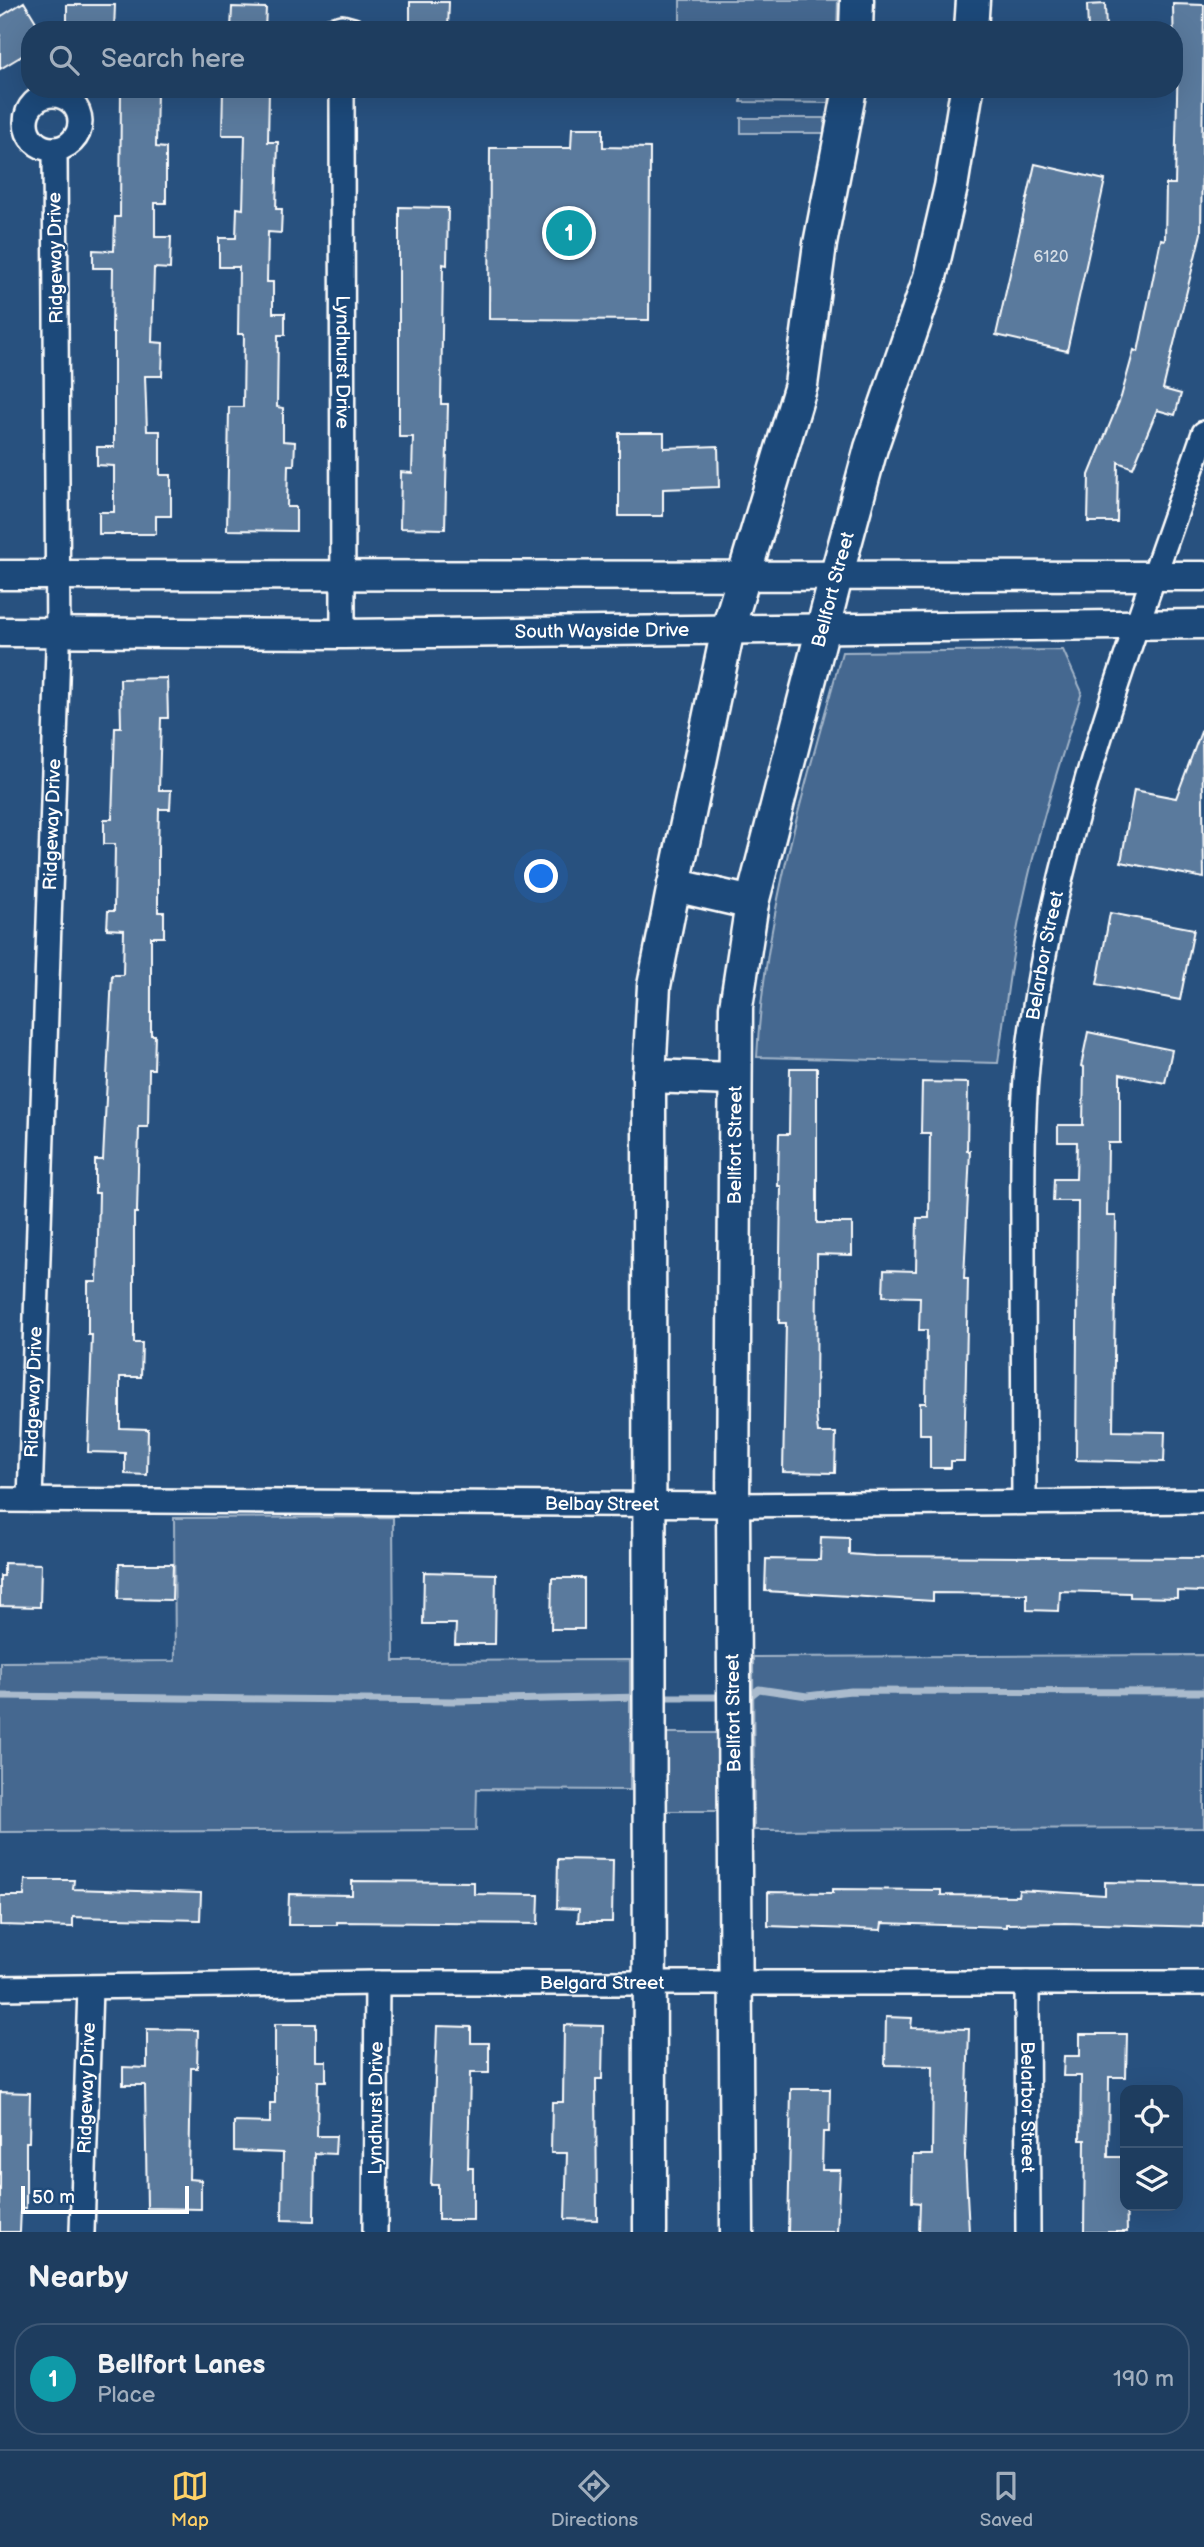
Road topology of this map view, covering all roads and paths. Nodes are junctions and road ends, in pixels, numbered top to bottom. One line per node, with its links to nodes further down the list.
1 (857, 0): 3 (main road)
2 (974, 0): 4 (main road)
3 (856, 21)
4 (972, 21)
5 (342, 98): 13 (street, Lyndhurst Drive)
6 (848, 98): 16 (main road)
7 (966, 98): 14 (main road, Bellfort Street)
8 (55, 150): 11 (street, Ridgeway Drive)
9 (1204, 433): 15 (street, Belarbor Street)
10 (0, 575): 11 (street)
11 (60, 575): 13 (street); 22 (street, Ridgeway Drive)
12 (1204, 576): 15 (street)
13 (341, 577): 16 (street); 23 (street, Lyndhurst Drive)
14 (836, 577): 15 (street); 16 (street); 19 (main road, Bellfort Street)
15 (1154, 577): 17 (street, Belarbor Street)
16 (745, 578): 20 (main road)
17 (1135, 624): 18 (street, South Wayside Drive); 19 (street, South Wayside Drive); 31 (street, Belarbor Street)
18 (1204, 624)
19 (823, 628): 20 (street, South Wayside Drive); 25 (main road, Bellfort Street)
20 (728, 629): 23 (street, South Wayside Drive); 24 (main road)
21 (0, 632): 22 (street, South Wayside Drive)
22 (58, 632): 23 (street, South Wayside Drive); 29 (street, Ridgeway Drive)
23 (343, 634)
24 (674, 885): 25 (main road); 26 (main road)
25 (752, 903): 27 (main road, Bellfort Street)
26 (649, 1076): 27 (main road); 32 (main road)
27 (733, 1079): 33 (main road, Bellfort Street)
28 (0, 1500): 29 (street, Belbay Street)
29 (30, 1500): 32 (street, Belbay Street)
30 (1204, 1501): 31 (street, Belbay Street)
31 (1024, 1502): 33 (street, Belbay Street)
32 (649, 1503): 33 (street, Belbay Street); 38 (main road)
33 (733, 1504): 37 (main road, Bellfort Street)
34 (377, 1983): 38 (street, Belgard Street); 40 (street, Belgard Street); 42 (street, Lyndhurst Drive)
35 (1027, 1983): 36 (street, Belgard Street); 37 (street, Belgard Street); 45 (street, Belarbor Street)
36 (1204, 1983)
37 (736, 1984): 38 (street, Belgard Street); 44 (main road, Bellfort Street)
38 (649, 1985): 43 (main road)
39 (0, 1988): 40 (street, Belgard Street)
40 (90, 1988): 41 (street, Ridgeway Drive)
41 (82, 2232)
42 (374, 2232)
43 (650, 2232)
44 (737, 2232)
45 (1028, 2232)

